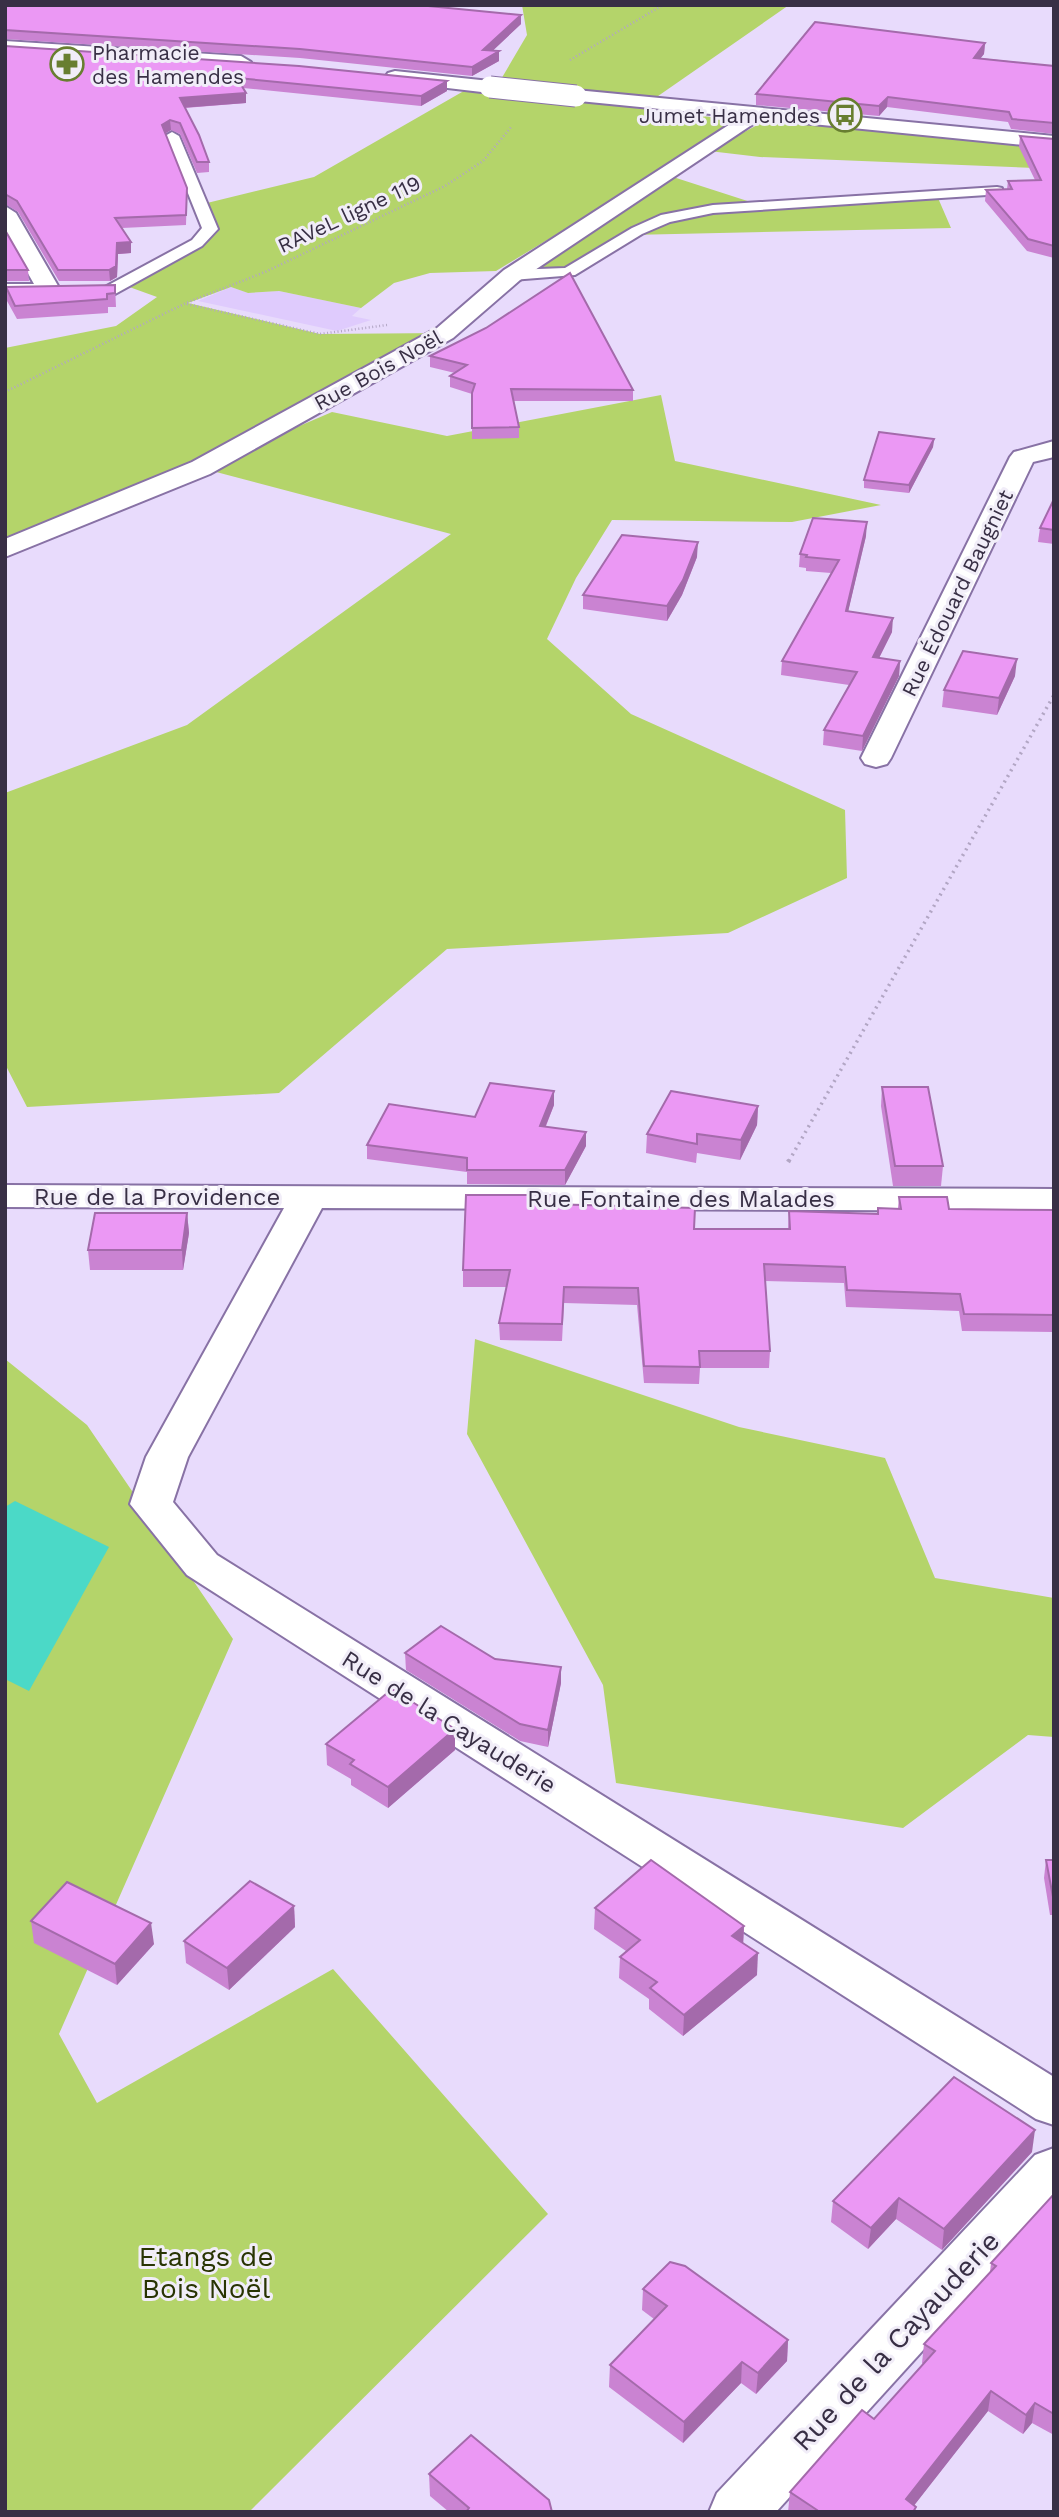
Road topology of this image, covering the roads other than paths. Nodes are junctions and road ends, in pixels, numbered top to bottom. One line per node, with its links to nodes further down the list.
1 (5, 47): 2 (street)
2 (259, 64)
3 (382, 76): 4 (street, bridge)
4 (755, 114): 6 (street); 9 (street, Rue Bois Noël)
5 (172, 136): 12 (lane)
6 (1054, 142)
7 (997, 191): 9 (lane)
8 (5, 213): 11 (street)
9 (512, 275): 14 (street, Rue Bois Noël)
10 (5, 291): 11 (street)
11 (66, 291): 12 (street)
12 (109, 291)
13 (1054, 449): 15 (street, Rue Édouard Baugniet)
14 (5, 549)
15 (876, 758)
16 (5, 1196): 17 (street, Rue de la Providence)
17 (308, 1199): 18 (street, Rue Fontaine des Malades); 19 (street, Rue de la Cayauderie)
18 (1054, 1200)
19 (1054, 2104)
20 (1054, 2169): 21 (street, Rue de la Cayauderie)
21 (738, 2512)

